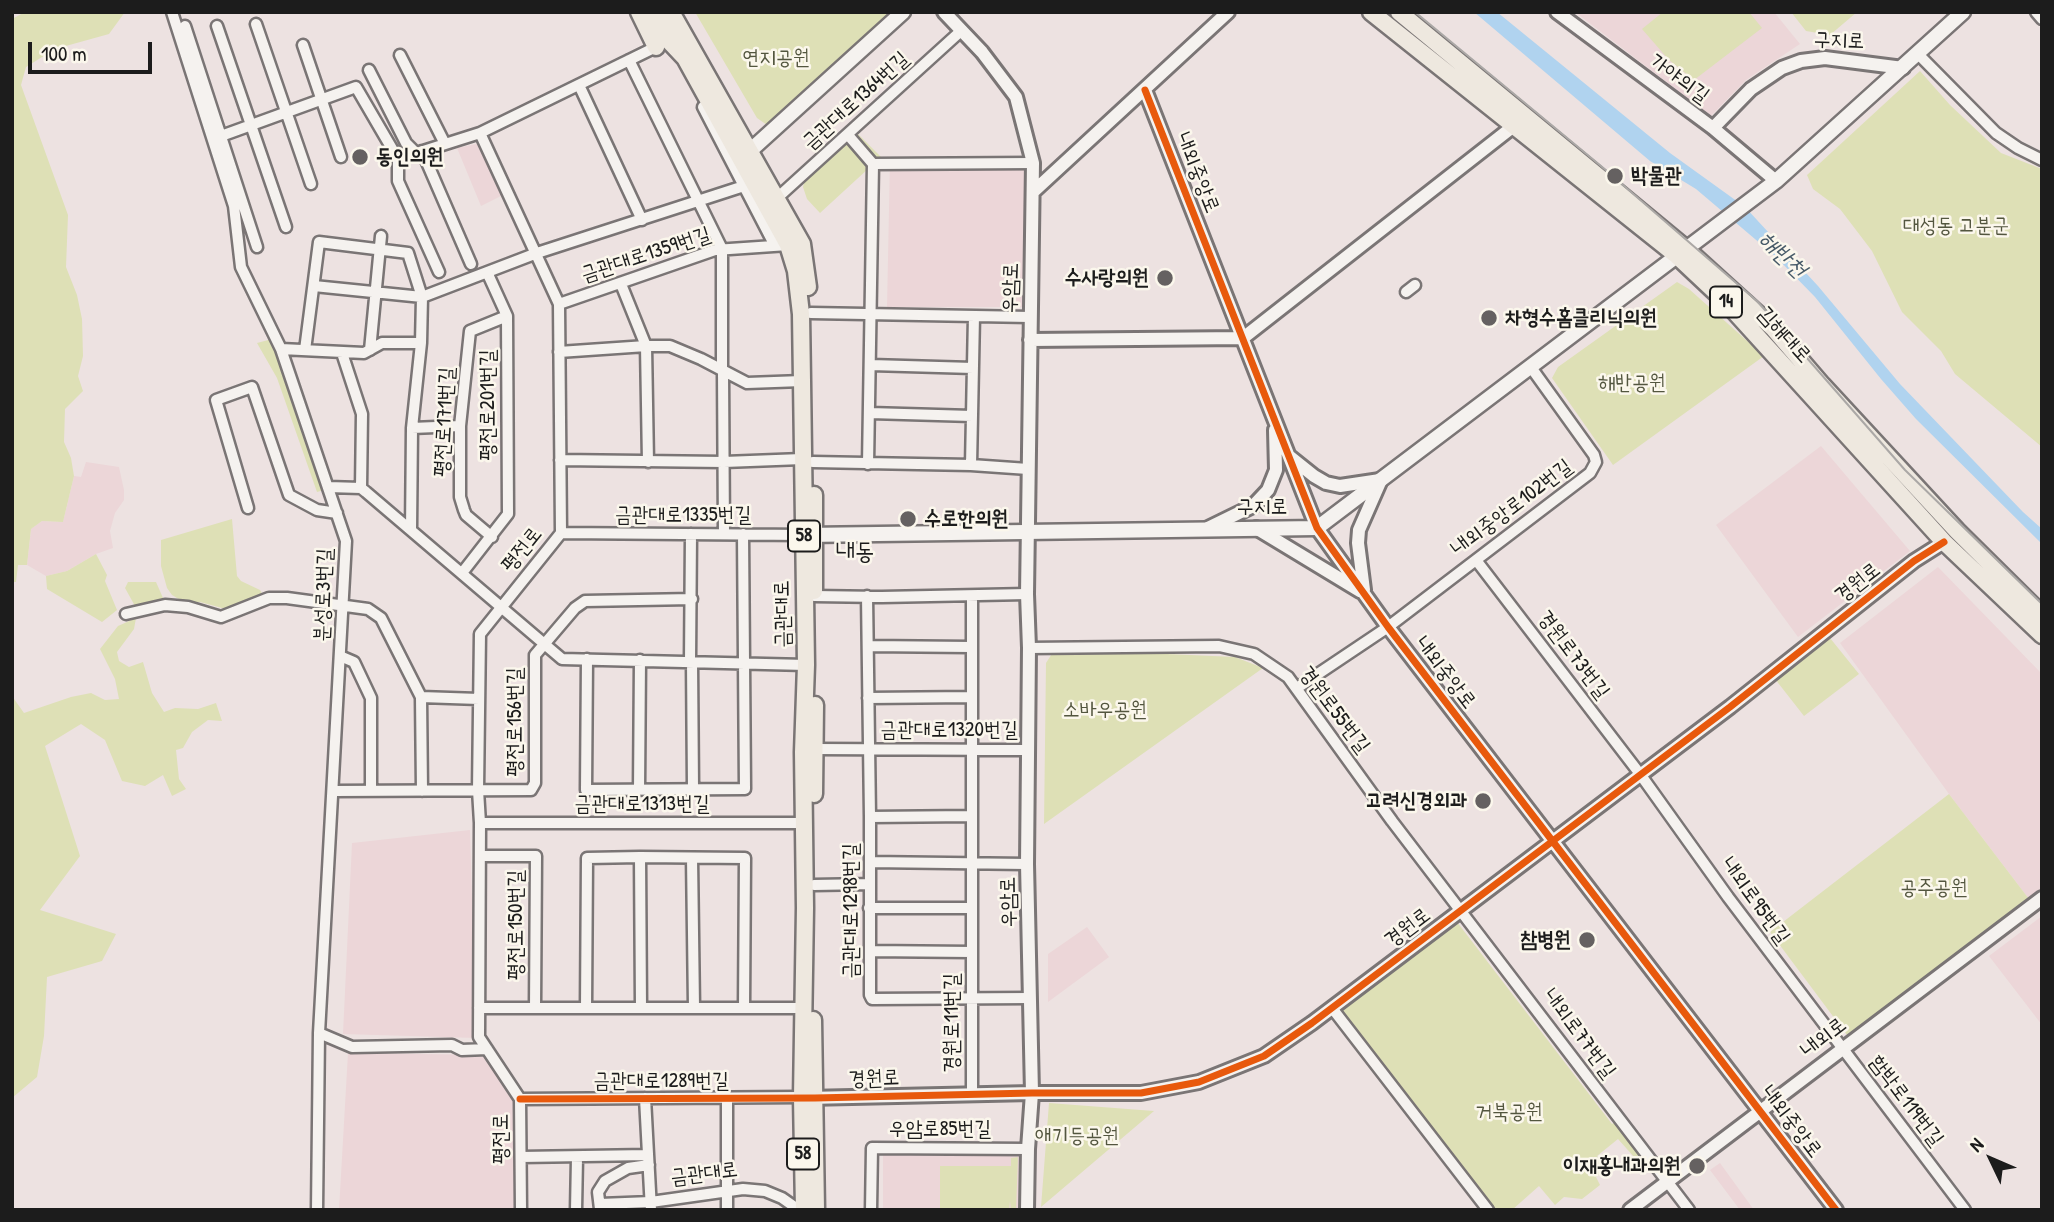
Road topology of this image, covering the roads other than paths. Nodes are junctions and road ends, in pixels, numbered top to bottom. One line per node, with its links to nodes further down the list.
1 (172, 12): 75 (street, 분성로3번길)
2 (639, 12): 18 (main road)
3 (654, 12): 18 (main road, 금관대로 / 58)
4 (671, 12): 18 (main road, 금관대로)
5 (904, 12): 37 (main road)
6 (944, 12): 17 (street, 우암로)
7 (1228, 12): 26 (street)
8 (1371, 12): 30 (main road, 김해대로 / 14)
9 (1399, 12): 56 (main road, 김해대로)
10 (1557, 12): 31 (street, 가야의길)
11 (1963, 12): 20 (main road)
12 (2036, 12): 13 (street)
13 (2042, 19)
14 (256, 24): 28 (street)
15 (185, 26): 34 (street)
16 (218, 26): 29 (street)
17 (962, 30): 33 (street, 금관대로1364번길); 41 (street, 우암로)
18 (669, 41): 22 (street); 37 (main road, 금관대로 / 58); 45 (street)
19 (303, 45): 27 (street)
20 (1918, 54): 23 (main road); 40 (street)
21 (400, 55): 35 (street)
22 (629, 60): 25 (street); 48 (street)
23 (1903, 68): 31 (street, 구지로); 43 (main road)
24 (369, 70): 36 (street)
25 (579, 85): 32 (street); 49 (street)
26 (1145, 90): 46 (street); 71 (street, 내외중앙로)
27 (321, 100): 28 (street); 38 (street); 39 (street)
28 (286, 113): 29 (street); 44 (street)
29 (251, 125): 34 (street); 50 (street)
30 (1515, 125): 56 (main road, 김해대로 / 14); 71 (street)
31 (1713, 128): 43 (street, 가야의길)
32 (480, 133): 35 (street); 57 (street, 평전로)
33 (848, 135): 42 (street); 47 (street, 금관대로1364번길)
34 (221, 136): 53 (street)
35 (446, 144): 36 (street)
36 (419, 152): 39 (street); 58 (street)
37 (745, 155): 47 (main road, 금관대로); 52 (main road, 금관대로 / 58)
38 (341, 157)
39 (398, 159): 59 (street)
40 (2042, 160)
41 (1033, 163): 42 (street); 46 (street, 우암로)
42 (873, 164): 67 (street)
43 (1776, 181): 56 (main road, 구지로)
44 (311, 184)
45 (744, 186): 48 (street); 52 (street)
46 (1033, 192): 70 (street, 우암로)
47 (776, 199): 66 (main road, 금관대로)
48 (697, 201): 49 (street); 55 (street)
49 (642, 220): 57 (street)
50 (286, 227)
51 (381, 236): 54 (street)
52 (782, 245): 55 (street, 금관대로1359번길); 84 (main road, 금관대로 / 58)
53 (257, 247)
54 (380, 249): 62 (street); 63 (street); 64 (street)
55 (722, 249): 61 (street, 금관대로1359번길); 83 (street)
56 (1681, 252): 81 (main road, 구지로); 114 (main road, 김해대로 / 14); 126 (main road, 김해대로)
57 (537, 253): 60 (street); 65 (street, 평전로)
58 (471, 264)
59 (439, 272)
60 (487, 272): 64 (street); 68 (street, 평전로201번길)
61 (621, 284): 65 (street, 금관대로1359번길); 74 (street)
62 (314, 286): 63 (street); 76 (street)
63 (375, 292): 64 (street); 77 (street)
64 (422, 296): 73 (street)
65 (559, 304): 78 (street, 평전로)
66 (811, 313): 67 (street); 92 (main road, 금관대로)
67 (872, 313): 69 (street); 80 (street)
68 (507, 316): 88 (street, 평전로171번길); 113 (street, 평전로201번길)
69 (974, 316): 70 (street); 82 (street)
70 (1030, 317): 72 (street, 우암로)
71 (1243, 338): 72 (street); 87 (street, 내외중앙로)
72 (1030, 340): 97 (street, 우암로)
73 (421, 343): 77 (street); 89 (street, 평전로171번길)
74 (646, 346): 78 (street); 83 (street); 93 (street)
75 (281, 349): 76 (street); 99 (street, 분성로3번길)
76 (305, 350): 79 (street)
77 (370, 350): 79 (street)
78 (559, 352): 91 (street, 평전로)
79 (342, 353): 100 (street)
80 (871, 365): 82 (street); 85 (street)
81 (1530, 366): 98 (main road, 구지로); 115 (street, 내외중앙로102번길)
82 (973, 368): 86 (street)
83 (723, 371): 84 (street); 94 (street)
84 (802, 381): 92 (main road, 금관대로 / 58)
85 (870, 413): 86 (street); 95 (street)
86 (972, 416): 96 (street)
87 (1274, 419): 90 (street, 내외중앙로); 103 (street)
88 (460, 426): 89 (street); 113 (street, 평전로171번길)
89 (412, 428): 106 (street, 평전로171번길)
90 (1289, 456): 98 (street); 105 (street, 내외중앙로)
91 (560, 460): 93 (street); 108 (street, 평전로)
92 (808, 460): 94 (street); 95 (street); 112 (main road, 금관대로 / 58)
93 (648, 462): 94 (street)
94 (724, 462): 110 (street)
95 (868, 464): 96 (street)
96 (971, 465): 97 (street)
97 (1028, 469): 107 (street, 우암로)
98 (1381, 480): 105 (main road, 구지로); 118 (street)
99 (328, 487): 100 (street); 102 (street, 분성로3번길)
100 (361, 488): 106 (street)
101 (248, 508): 102 (street)
102 (337, 513): 123 (street, 분성로3번길)
103 (1208, 528): 104 (main road, 구지로); 107 (main road, 구지로)
104 (1256, 528): 105 (main road, 구지로); 118 (street)
105 (1317, 528): 118 (street, 내외중앙로)
106 (411, 530): 116 (street)
107 (1027, 532): 112 (main road, 구지로); 117 (street, 우암로)
108 (561, 533): 109 (street, 금관대로1335번길); 124 (street, 평전로)
109 (691, 534): 110 (street, 금관대로1335번길); 122 (street)
110 (724, 534): 111 (street, 금관대로1335번길)
111 (743, 534): 112 (street, 금관대로1335번길); 137 (street)
112 (809, 535): 119 (main road, 금관대로); 138 (main road, 금관대로 / 58)
113 (492, 537): 116 (street)
114 (1944, 542): 128 (main road, 김해대로 / 14); 148 (street, 경원로)
115 (1476, 560): 127 (street, 내외중앙로102번길); 148 (street, 경원로73번길)
116 (462, 573): 124 (street)
117 (1027, 594): 121 (street); 132 (street, 우암로)
118 (1365, 594): 127 (street, 내외중앙로)
119 (814, 596): 120 (street); 145 (main road, 금관대로)
120 (867, 596): 121 (street); 130 (street, 금관대로1320번길)
121 (972, 596): 131 (street, 경원로11번길)
122 (692, 599): 129 (street, 평전로156번길); 136 (street)
123 (342, 606): 125 (street); 133 (street, 분성로3번길); 140 (street)
124 (501, 607): 129 (street); 143 (street, 평전로)
125 (126, 614)
126 (2042, 615)
127 (1388, 627): 139 (street, 내외중앙로102번길); 159 (street, 내외중앙로)
128 (2042, 635)
129 (545, 644): 134 (street); 150 (street, 평전로156번길)
130 (868, 646): 131 (street); 142 (street, 금관대로1320번길)
131 (971, 647): 141 (street, 경원로11번길)
132 (1029, 648): 139 (street, 경원로55번길); 147 (street, 우암로)
133 (340, 656): 152 (street, 분성로3번길); 153 (street)
134 (587, 659): 135 (street); 151 (street, 금관대로1313번길)
135 (640, 660): 136 (street); 151 (street)
136 (691, 662): 137 (street); 149 (street)
137 (744, 664): 138 (street); 149 (street, 금관대로1313번길)
138 (806, 664): 158 (main road, 금관대로 / 58)
139 (1297, 688): 171 (street, 경원로55번길)
140 (421, 697): 143 (street); 154 (street)
141 (971, 697): 142 (street); 144 (street, 경원로11번길)
142 (869, 698): 146 (street, 금관대로1320번길)
143 (479, 699): 150 (street, 평전로)
144 (971, 748): 146 (street, 금관대로1320번길); 147 (street, 금관대로1320번길); 155 (street, 경원로11번길)
145 (815, 749): 146 (street, 금관대로1320번길); 167 (main road, 금관대로)
146 (868, 749): 156 (street, 금관대로1298번길)
147 (1028, 750): 165 (street, 우암로)
148 (1640, 774): 159 (street, 경원로); 186 (street, 내외로95번길)
149 (693, 788): 151 (street, 금관대로1313번길)
150 (478, 790): 154 (street); 157 (street, 평전로)
151 (639, 790)
152 (334, 791): 153 (street); 184 (street, 분성로3번길)
153 (371, 791): 154 (street)
154 (422, 791)
155 (971, 816): 156 (street); 164 (street, 경원로11번길)
156 (870, 817): 163 (street, 금관대로1298번길)
157 (480, 823): 158 (street, 금관대로1313번길); 160 (street, 평전로)
158 (804, 823): 183 (main road, 금관대로 / 58)
159 (1552, 841): 171 (street, 경원로); 193 (street, 내외중앙로)
160 (480, 856): 177 (street, 평전로); 178 (street, 평전로150번길)
161 (640, 857): 162 (street); 179 (street); 180 (street)
162 (692, 858): 176 (street); 181 (street)
163 (870, 862): 164 (street); 166 (street, 금관대로1298번길)
164 (973, 862): 165 (street); 170 (street, 경원로11번길)
165 (1027, 864): 174 (street, 우암로)
166 (869, 884): 167 (street); 169 (street, 금관대로1298번길)
167 (814, 885): 191 (main road, 금관대로)
168 (2042, 898): 186 (street, 내외로)
169 (869, 908): 170 (street); 172 (street, 금관대로1298번길)
170 (972, 908): 173 (street, 경원로11번길)
171 (1460, 910): 182 (street, 경원로); 198 (street, 내외로77번길)
172 (870, 951): 173 (street, 경원로11번길); 175 (street, 금관대로1298번길)
173 (972, 952): 175 (street, 경원로11번길)
174 (1030, 998): 175 (street, 금관대로1298번길); 187 (street, 우암로)
175 (972, 999): 188 (street, 경원로11번길)
176 (694, 1007): 180 (street); 181 (street)
177 (479, 1008): 178 (street); 185 (street, 평전로)
178 (535, 1008): 179 (street)
179 (586, 1008): 180 (street)
180 (640, 1008)
181 (744, 1008): 183 (street)
182 (1332, 1008): 187 (street, 경원로); 211 (street)
183 (802, 1009): 191 (main road, 금관대로 / 58)
184 (319, 1033): 185 (street); 202 (street, 분성로3번길)
185 (487, 1049): 192 (street, 평전로)
186 (1842, 1049): 193 (street, 내외로); 215 (street, 함박로119번길)
187 (1032, 1093): 188 (street, 경원로); 194 (street, 우암로)
188 (972, 1094): 191 (street, 경원로)
189 (645, 1098): 190 (street, 금관대로1289번길); 192 (street, 금관대로1289번길); 197 (street)
190 (727, 1098): 191 (street, 금관대로1289번길); 199 (street, 금관대로1289번길)
191 (809, 1098): 207 (main road, 금관대로 / 58); 208 (main road, 금관대로 / 58)
192 (520, 1099): 195 (street, 평전로)
193 (1761, 1112): 198 (street, 내외로); 214 (street, 내외중앙로)
194 (1028, 1149): 209 (street, 우암로85번길); 210 (street, 우암로)
195 (521, 1157): 196 (street); 203 (street, 평전로)
196 (577, 1158): 197 (street); 204 (street)
197 (649, 1160): 200 (street); 201 (street)
198 (1667, 1181): 212 (street, 내외로); 213 (street, 내외로77번길)
199 (727, 1192): 200 (street, 금관대로); 205 (street, 금관대로1289번길); 206 (street, 금관대로)
200 (651, 1206): 201 (street, 금관대로)
201 (600, 1207)
202 (317, 1210)
203 (521, 1210)
204 (576, 1210)
205 (727, 1210)
206 (799, 1210)
207 (804, 1210)
208 (816, 1210)
209 (871, 1210)
210 (1027, 1210)
211 (1488, 1210)
212 (1630, 1210)
213 (1689, 1210)
214 (1836, 1210)
215 (1965, 1210)

